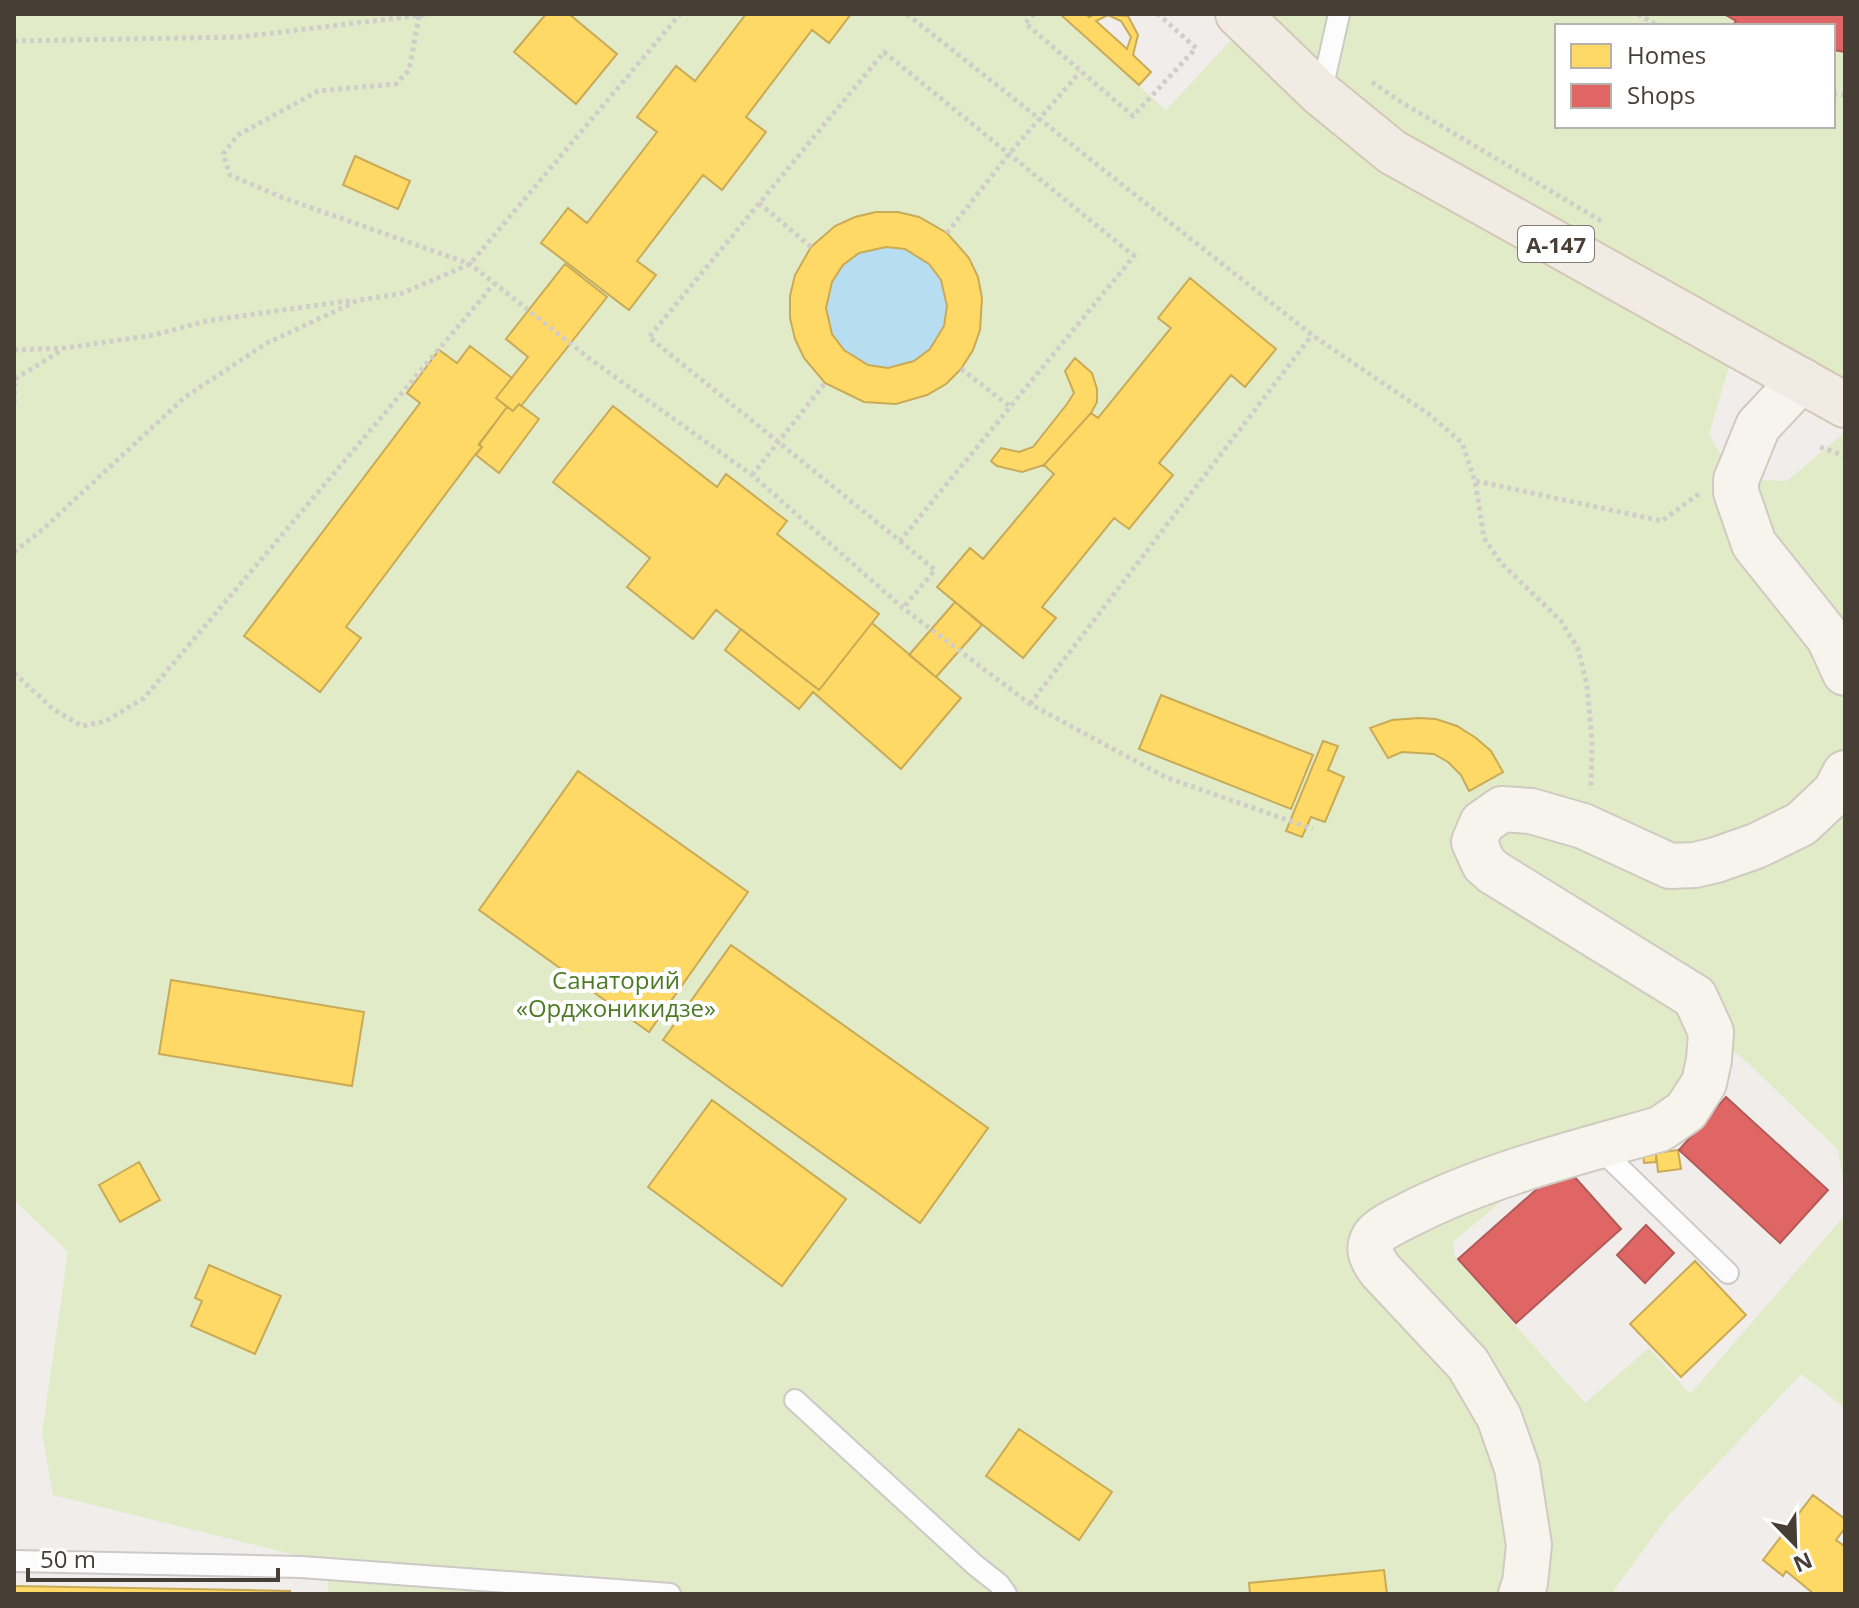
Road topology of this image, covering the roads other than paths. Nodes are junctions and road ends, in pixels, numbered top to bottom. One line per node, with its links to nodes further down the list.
1 (1238, 14): 3 (main road, А-147)
2 (1339, 14): 3 (lane)
3 (1325, 73): 4 (main road, А-147)
4 (1801, 380): 5 (main road, А-147); 6 (street)
5 (1845, 405)
6 (1845, 673)
7 (1845, 773): 8 (street)
8 (1598, 1147): 9 (lane); 14 (street)
9 (1728, 1273)
10 (795, 1400): 13 (lane)
11 (14, 1561): 12 (lane)
12 (668, 1594)
13 (1006, 1594)
14 (1521, 1594)

